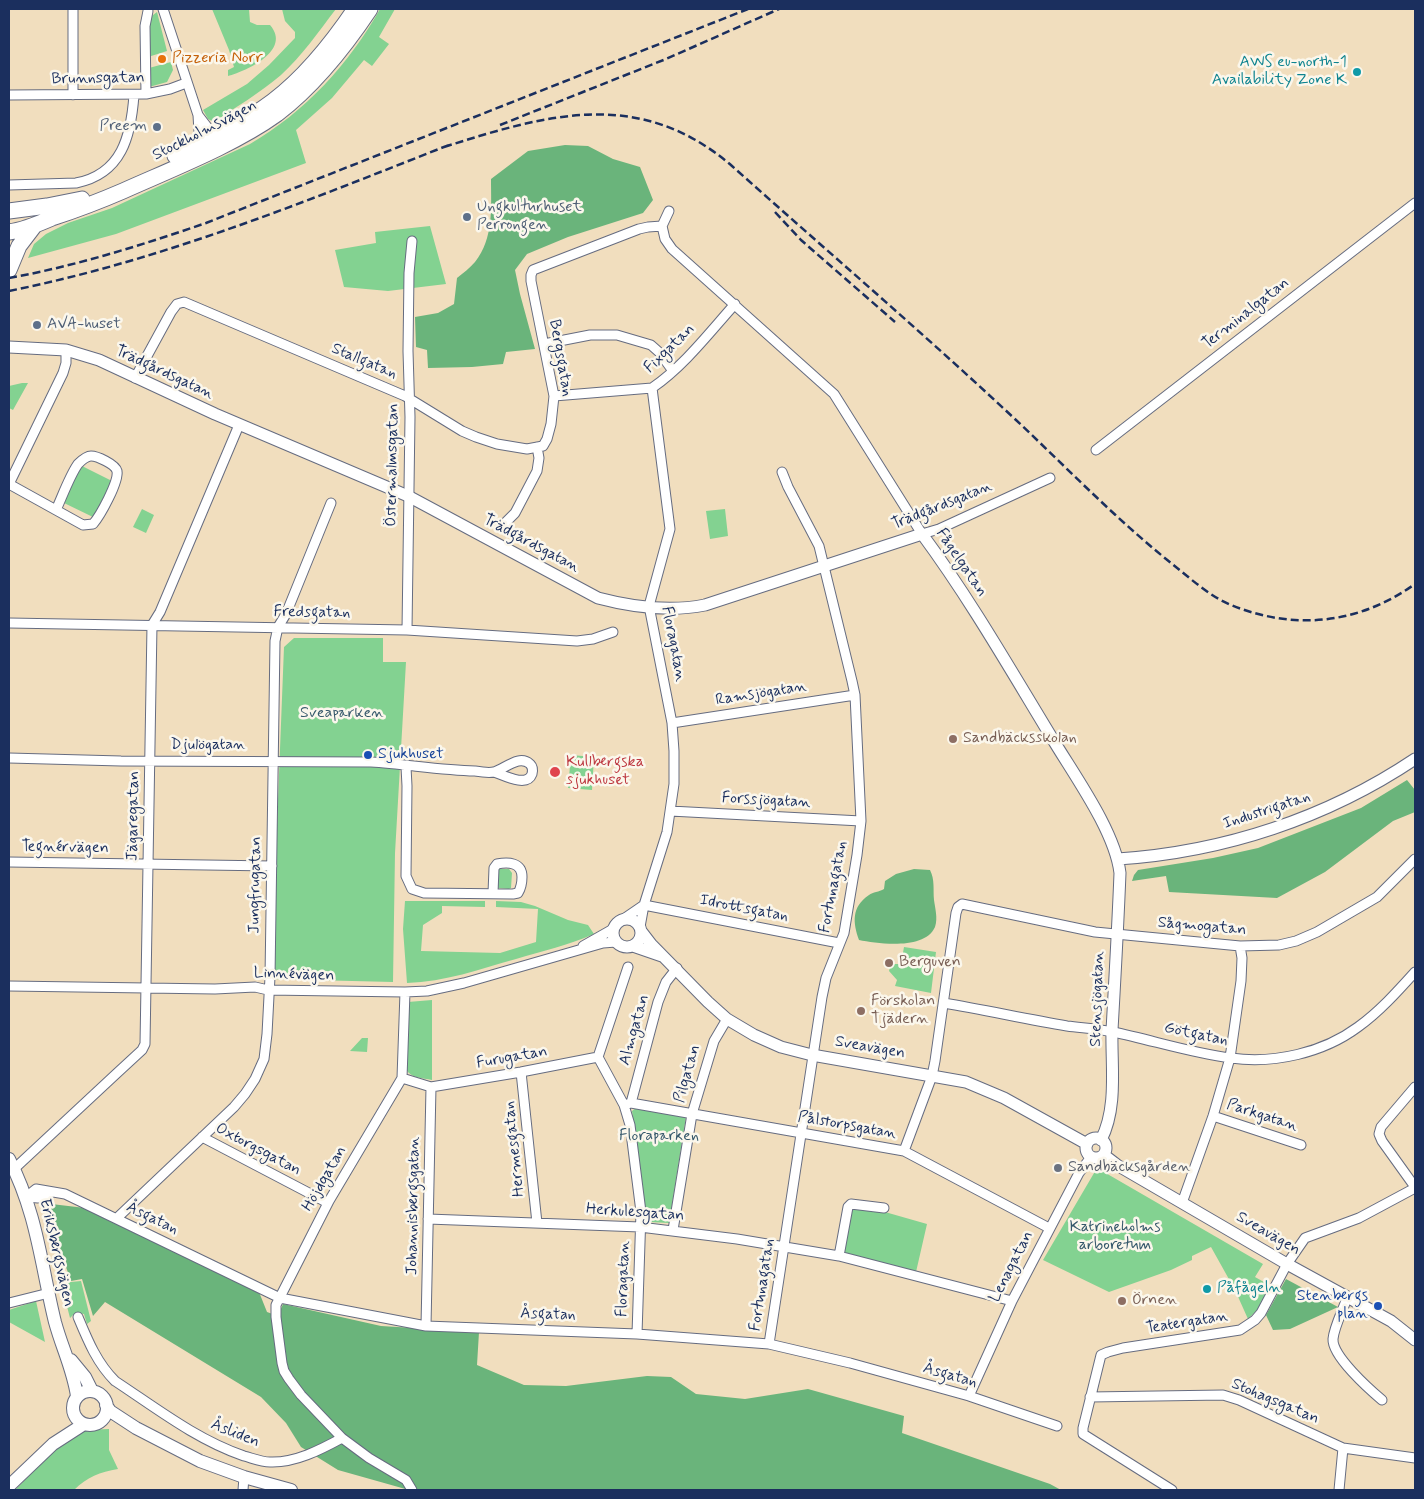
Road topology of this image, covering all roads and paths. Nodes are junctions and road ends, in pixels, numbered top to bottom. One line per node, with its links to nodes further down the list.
1 (73, 9): 9 (street)
2 (163, 9): 6 (street)
3 (355, 9): 11 (main road, Stockholmsvägen)
4 (370, 9): 11 (main road, Stockholmsvägen)
5 (148, 11): 7 (street)
6 (186, 82): 7 (street, Brunnsgatan); 11 (street)
7 (146, 94): 10 (street, Brunnsgatan)
8 (9, 95): 9 (street, Brunnsgatan)
9 (73, 95): 10 (street, Brunnsgatan)
10 (134, 95): 12 (street)
11 (210, 145): 14 (main road, Stockholmsvägen); 17 (main road, Stockholmsvägen)
12 (9, 185)
13 (1415, 203): 31 (street, Terminalgatan)
14 (9, 211)
15 (669, 212): 16 (street)
16 (662, 226): 20 (street, Fågelgatan); 21 (street, Bergsgatan)
17 (14, 232): 19 (main road)
18 (412, 241): 28 (street, Östermalmsgatan)
19 (9, 270)
20 (734, 304): 24 (street, Fixgatan); 39 (street, Fågelgatan)
21 (544, 344): 24 (street); 27 (street, Bergsgatan)
22 (9, 347): 23 (street, Trädgårdsgatan)
23 (66, 350): 25 (street, Trädgårdsgatan); 34 (street)
24 (673, 371): 26 (street, Fixgatan)
25 (135, 378): 28 (street, Stallgatan); 29 (street, Trädgårdsgatan)
26 (652, 388): 27 (street, Fixgatan); 41 (street, Floragatan)
27 (554, 396): 30 (street, Bergsgatan)
28 (410, 398): 30 (street, Stallgatan); 35 (street, Östermalmsgatan)
29 (239, 425): 35 (street, Trädgårdsgatan); 43 (street, Jägaregatan)
30 (537, 447): 38 (street)
31 (1096, 450)
32 (782, 472): 40 (street, Fortunagatan)
33 (1050, 478): 39 (street, Trädgårdsgatan)
34 (9, 484): 37 (street)
35 (408, 496): 41 (street, Trädgårdsgatan); 45 (street, Östermalmsgatan)
36 (331, 503): 44 (street, Jungfrugatan)
37 (56, 510): 37 (street)
38 (504, 524)
39 (922, 534): 40 (street, Trädgårdsgatan); 57 (street, Fågelgatan)
40 (824, 565): 41 (street, Trädgårdsgatan); 47 (street, Fortunagatan)
41 (648, 606): 48 (street, Floragatan)
42 (9, 623): 43 (street, Fredsgatan)
43 (152, 625): 44 (street, Fredsgatan); 51 (street, Jägaregatan)
44 (278, 627): 45 (street, Fredsgatan); 52 (street, Jungfrugatan)
45 (407, 630): 46 (street, Fredsgatan)
46 (613, 632)
47 (855, 695): 48 (street, Ramsjögatan); 56 (street, Fortunagatan)
48 (672, 722): 55 (street, Floragatan)
49 (9, 758): 51 (street, Djulögatan)
50 (1415, 759): 57 (street, Industrigatan)
51 (149, 760): 52 (street, Djulögatan); 60 (street, Jägaregatan)
52 (274, 761): 53 (street, Djulögatan); 61 (street, Jungfrugatan)
53 (406, 766): 54 (street, Djulögatan); 62 (street)
54 (494, 772)
55 (670, 811): 56 (street, Forssjögatan); 63 (street, Floragatan)
56 (860, 821): 69 (street, Fortunagatan)
57 (1118, 859): 67 (street, Stensjögatan)
58 (1415, 860): 71 (street, Sågmogatan)
59 (9, 862): 60 (street, Tegnérvägen)
60 (148, 865): 61 (street, Tegnérvägen); 78 (street, Jägaregatan)
61 (272, 866): 79 (street, Jungfrugatan)
62 (493, 894)
63 (644, 905): 64 (street); 66 (street, Floragatan); 69 (street, Idrottsgatan)
64 (625, 918): 65 (street); 66 (street)
65 (613, 929): 68 (street); 72 (street, Linnévägen)
66 (641, 929): 70 (street); 73 (street, Sveavägen)
67 (1117, 936): 71 (street, Sågmogatan); 81 (street, Sågmogatan); 83 (street, Stensjögatan)
68 (616, 942): 70 (street); 72 (street, Linnévägen)
69 (839, 943): 84 (street, Fortunagatan)
70 (633, 946): 73 (street, Sveavägen)
71 (1240, 946): 86 (street, Parkgatan)
72 (572, 952): 80 (street, Linnévägen)
73 (666, 957): 75 (street, Sveavägen)
74 (628, 968): 85 (street)
75 (677, 968): 82 (street, Sveavägen); 92 (street, Almgatan)
76 (1415, 972): 86 (street, Götgatan)
77 (9, 986): 78 (street, Linnévägen)
78 (146, 988): 79 (street, Linnévägen); 103 (street, Jägaregatan)
79 (268, 990): 80 (street, Linnévägen); 96 (street, Jungfrugatan)
80 (405, 992): 89 (street, Höjdgatan)
81 (944, 1003): 83 (street, Götgatan); 88 (street)
82 (727, 1019): 84 (street, Sveavägen); 93 (street, Pilgatan)
83 (1112, 1032): 86 (street, Götgatan); 97 (street, Stensjögatan)
84 (812, 1055): 88 (street, Sveavägen); 95 (street, Fortunagatan)
85 (598, 1057): 87 (street, Furugatan); 92 (street, Floragatan)
86 (1230, 1058): 94 (street, Parkgatan)
87 (521, 1072): 90 (street, Furugatan); 111 (street, Hermesgatan)
88 (932, 1076): 98 (street, Sveavägen); 100 (street)
89 (402, 1078): 90 (street); 106 (street, Höjdgatan)
90 (431, 1087): 110 (street, Johannisbergsgatan)
91 (1415, 1087): 104 (street)
92 (627, 1104): 93 (street, Pålstorpsgatan); 112 (street, Floragatan)
93 (692, 1114): 95 (street, Pålstorpsgatan); 114 (street, Pilgatan)
94 (1213, 1116): 99 (street, Parkgatan); 107 (street, Parkgatan)
95 (800, 1134): 100 (street, Pålstorpsgatan); 115 (street, Fortunagatan)
96 (202, 1137): 106 (street, Oxtorgsgatan); 109 (street, Jungfrugatan)
97 (1101, 1140): 98 (street); 101 (street)
98 (1087, 1144): 102 (street)
99 (1301, 1145)
100 (904, 1151): 113 (street, Pålstorpsgatan)
101 (1104, 1155): 102 (street); 107 (street, Sveavägen)
102 (1091, 1157): 113 (street, Lenagatan)
103 (11, 1164): 105 (main road, Eriksbergsvägen)
104 (1415, 1187): 117 (street)
105 (26, 1197): 109 (street, Åsgatan); 118 (main road, Eriksbergsvägen)
106 (328, 1203): 119 (street, Höjdgatan)
107 (1182, 1203): 117 (street, Sveavägen)
108 (884, 1208): 116 (street)
109 (117, 1218): 119 (street, Åsgatan)
110 (428, 1219): 111 (street, Herkulesgatan); 124 (street, Johannisbergsgatan)
111 (537, 1223): 112 (street, Herkulesgatan)
112 (640, 1227): 114 (street, Herkulesgatan); 125 (street, Floragatan)
113 (1049, 1228): 121 (street, Lenagatan)
114 (673, 1230): 115 (street, Herkulesgatan)
115 (784, 1245): 116 (street, Herkulesgatan); 127 (street, Fortunagatan)
116 (839, 1256): 121 (street, Herkulesgatan)
117 (1287, 1264): 120 (street, Sveavägen); 132 (street, Teatergatan)
118 (49, 1293): 122 (street); 128 (main road, Eriksbergsvägen)
119 (280, 1298): 124 (street, Åsgatan); 140 (street, Höjdgatan)
120 (1346, 1298): 126 (street, Sveavägen); 133 (street)
121 (1012, 1301): 131 (street, Lenagatan)
122 (9, 1303)
123 (78, 1317): 140 (street, Åsliden)
124 (426, 1326): 125 (street, Åsgatan)
125 (637, 1334): 127 (street, Åsgatan)
126 (1415, 1340)
127 (769, 1344): 131 (street, Åsgatan)
128 (68, 1356): 129 (main road, Eriksbergsvägen); 130 (main road, Eriksbergsvägen)
129 (92, 1391): 130 (main road); 134 (main road)
130 (77, 1396): 135 (main road)
131 (969, 1396): 138 (street, Åsgatan)
132 (1090, 1397): 142 (street, Stohagsgatan); 148 (street)
133 (1382, 1400)
134 (106, 1405): 136 (main road); 139 (main road)
135 (73, 1413): 137 (main road); 141 (main road)
136 (100, 1421): 137 (main road); 139 (main road)
137 (84, 1424): 141 (main road)
138 (1057, 1426)
139 (136, 1428): 144 (main road)
140 (342, 1438): 147 (street)
141 (52, 1444): 145 (main road)
142 (1343, 1448): 143 (street, Stohagsgatan); 149 (street)
143 (1415, 1458)
144 (244, 1484): 146 (main road)
145 (9, 1486)
146 (291, 1490)
147 (412, 1490)
148 (1172, 1490)
149 (1339, 1490)

